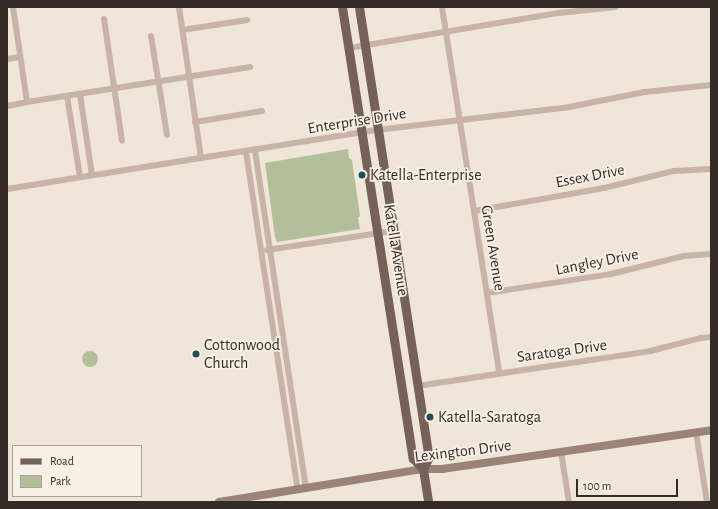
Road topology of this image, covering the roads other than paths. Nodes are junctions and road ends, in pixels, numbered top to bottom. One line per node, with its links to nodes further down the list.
1 (179, 7): 9 (street)
2 (342, 7): 13 (main road, Katella Avenue)
3 (359, 7): 12 (main road, Katella Avenue)
4 (442, 7): 10 (street, Green Avenue)
5 (616, 7): 10 (street)
6 (11, 11): 14 (street)
7 (104, 19): 20 (street)
8 (247, 20): 9 (street)
9 (182, 30): 17 (street)
10 (446, 33): 12 (street); 26 (street, Green Avenue)
11 (152, 36): 18 (street)
12 (364, 46): 13 (street); 28 (main road, Katella Avenue)
13 (349, 48): 29 (main road, Katella Avenue)
14 (20, 57): 15 (street); 23 (street)
15 (7, 59)
16 (250, 67): 17 (street)
17 (188, 77): 18 (street); 27 (street)
18 (158, 82): 20 (street); 30 (street)
19 (711, 86): 26 (street, Enterprise Drive)
20 (115, 88): 21 (street); 31 (street)
21 (80, 94): 22 (street); 36 (street)
22 (67, 96): 23 (street); 37 (street)
23 (27, 102): 24 (street)
24 (7, 106)
25 (262, 111): 27 (street)
26 (460, 120): 28 (street, Enterprise Drive); 39 (street, Green Avenue)
27 (196, 122): 34 (street)
28 (378, 130): 29 (street, Enterprise Drive); 40 (main road, Katella Avenue)
29 (362, 133): 32 (street, Enterprise Drive); 41 (main road, Katella Avenue)
30 (167, 135)
31 (122, 142)
32 (255, 151): 33 (street, Enterprise Drive); 42 (street)
33 (246, 152): 34 (street, Enterprise Drive); 43 (street)
34 (201, 158): 36 (street, Enterprise Drive)
35 (711, 169): 39 (street, Essex Drive)
36 (92, 176): 37 (street, Enterprise Drive)
37 (80, 177): 38 (street, Enterprise Drive)
38 (7, 189)
39 (474, 211): 45 (street, Green Avenue)
40 (393, 232): 41 (street); 48 (main road, Katella Avenue)
41 (378, 234): 42 (street); 52 (main road, Katella Avenue)
42 (270, 250): 43 (street); 53 (street)
43 (261, 251): 54 (street)
44 (711, 254): 45 (street, Langley Drive)
45 (487, 293): 47 (street, Green Avenue)
46 (711, 337): 47 (street, Saratoga Drive)
47 (499, 374): 48 (street, Saratoga Drive)
48 (417, 386): 52 (main road, Katella Avenue)
49 (711, 430): 50 (street, Lexington Drive)
50 (696, 432): 51 (street, Lexington Drive); 58 (street)
51 (561, 452): 52 (street, Lexington Drive); 57 (street)
52 (423, 469): 53 (street, Lexington Drive); 56 (main road, Katella Avenue)
53 (306, 489): 54 (street, Lexington Drive)
54 (298, 490): 55 (street, Lexington Drive)
55 (219, 502)
56 (428, 502)
57 (569, 502)
58 (707, 502)

